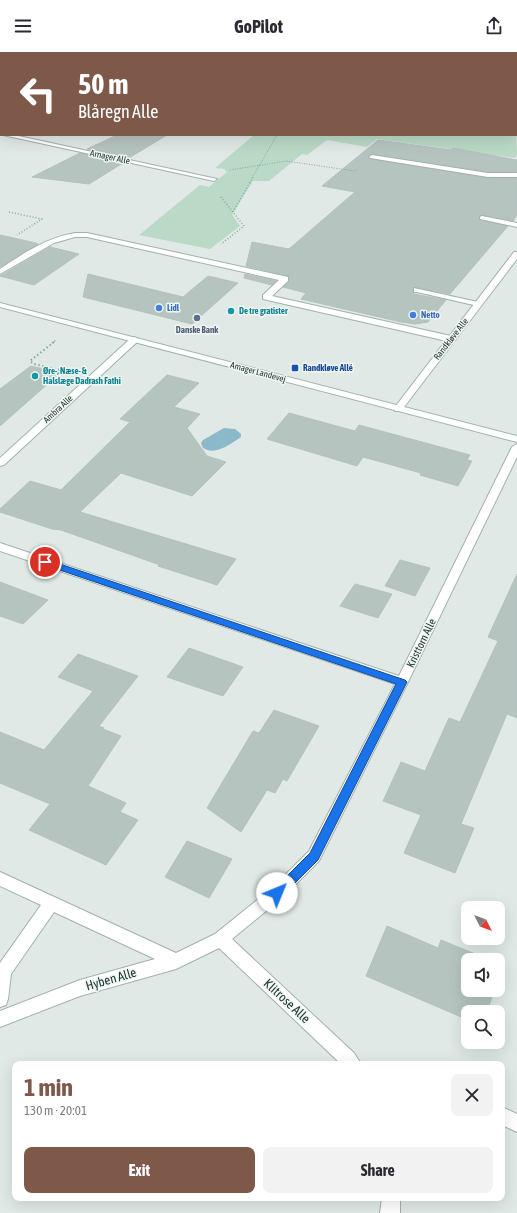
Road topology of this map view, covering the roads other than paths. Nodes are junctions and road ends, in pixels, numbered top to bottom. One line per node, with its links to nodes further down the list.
1 (11, 136): 4 (street, Arnager Alle)
2 (372, 157): 3 (street)
3 (517, 175)
4 (214, 178)
5 (482, 218): 6 (street)
6 (517, 225)
7 (517, 254): 8 (street, Randkløve Alle)
8 (505, 269): 10 (street); 12 (street, Randkløve Alle)
9 (0, 272): 14 (street)
10 (517, 272)
11 (417, 290): 12 (street)
12 (478, 304): 14 (street, Randkløve Alle)
13 (0, 305): 15 (street, Amager Landevej)
14 (451, 339): 16 (street, Randkløve Alle)
15 (134, 340): 16 (street, Amager Landevej); 19 (street, Ambra Alle)
16 (398, 409): 17 (street, Amager Landevej)
17 (517, 438)
18 (517, 446): 21 (street, Kristtorn Alle)
19 (0, 463)
20 (0, 547): 21 (street)
21 (402, 682): 24 (street, Kristtorn Alle)
22 (0, 879): 23 (street)
23 (51, 903): 25 (street); 26 (street)
24 (221, 939): 25 (street, Hyben Alle); 28 (street, Klitrose Alle)
25 (176, 961): 27 (street, Hyben Alle)
26 (0, 999)
27 (0, 1019)
28 (350, 1061)
29 (505, 1117): 30 (street)
30 (517, 1123)
31 (391, 1201): 32 (street)
32 (390, 1213)

